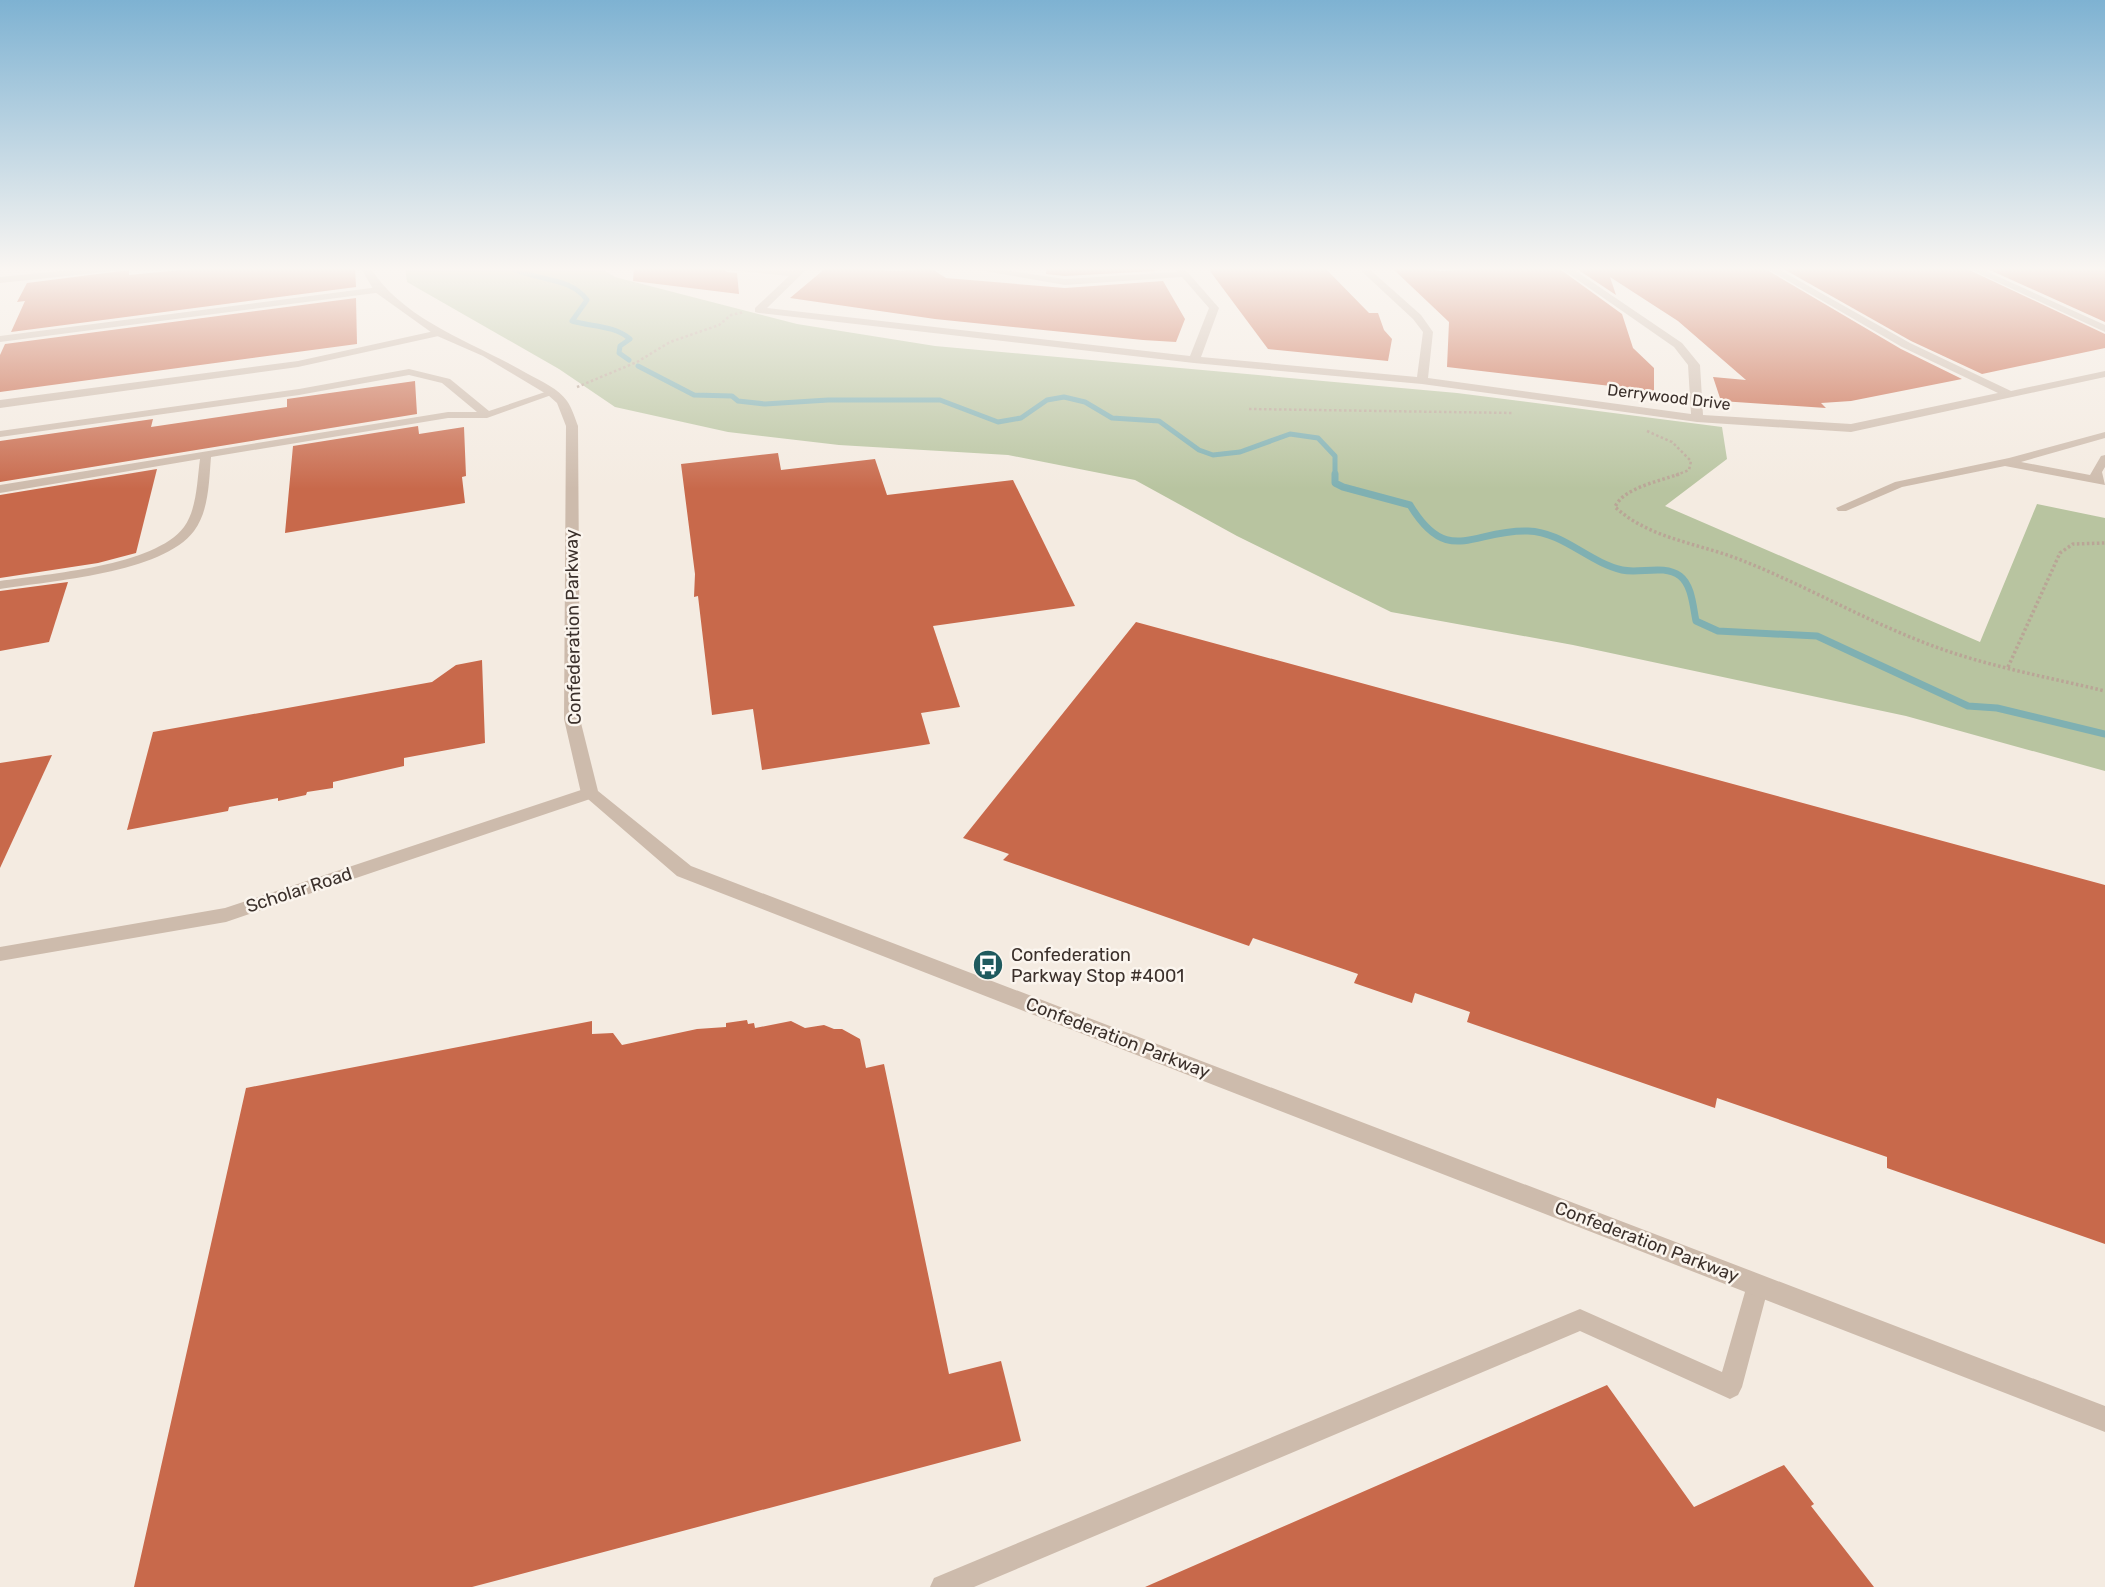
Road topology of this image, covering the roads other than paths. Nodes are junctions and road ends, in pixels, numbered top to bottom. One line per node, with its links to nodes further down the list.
1 (402, 341): 13 (street)
2 (457, 341): 11 (street, Confederation Parkway)
3 (1029, 341): 8 (street, Derrywood Drive)
4 (1201, 341): 8 (street)
5 (1427, 341): 10 (street)
6 (1672, 341): 15 (street)
7 (1899, 341): 12 (street)
8 (1194, 360): 10 (street, Derrywood Drive)
9 (2105, 374): 12 (street, Derrywood Drive)
10 (1422, 381): 15 (street, Derrywood Drive)
11 (552, 393): 14 (lane); 25 (street, Confederation Parkway)
12 (2009, 394): 15 (street, Derrywood Drive)
13 (0, 404)
14 (487, 415): 16 (lane); 18 (lane)
15 (1697, 418)
16 (0, 435)
17 (2105, 435): 20 (lane)
18 (206, 455): 22 (lane); 24 (lane)
19 (2105, 458): 21 (lane)
20 (2005, 462): 21 (lane); 23 (lane)
21 (2101, 481)
22 (0, 489)
23 (1842, 508)
24 (0, 585)
25 (590, 793): 26 (street, Scholar Road); 27 (street, Confederation Parkway)
26 (0, 954)
27 (1758, 1285): 28 (street, Confederation Parkway); 29 (lane)
28 (2105, 1419)
29 (943, 1587)

